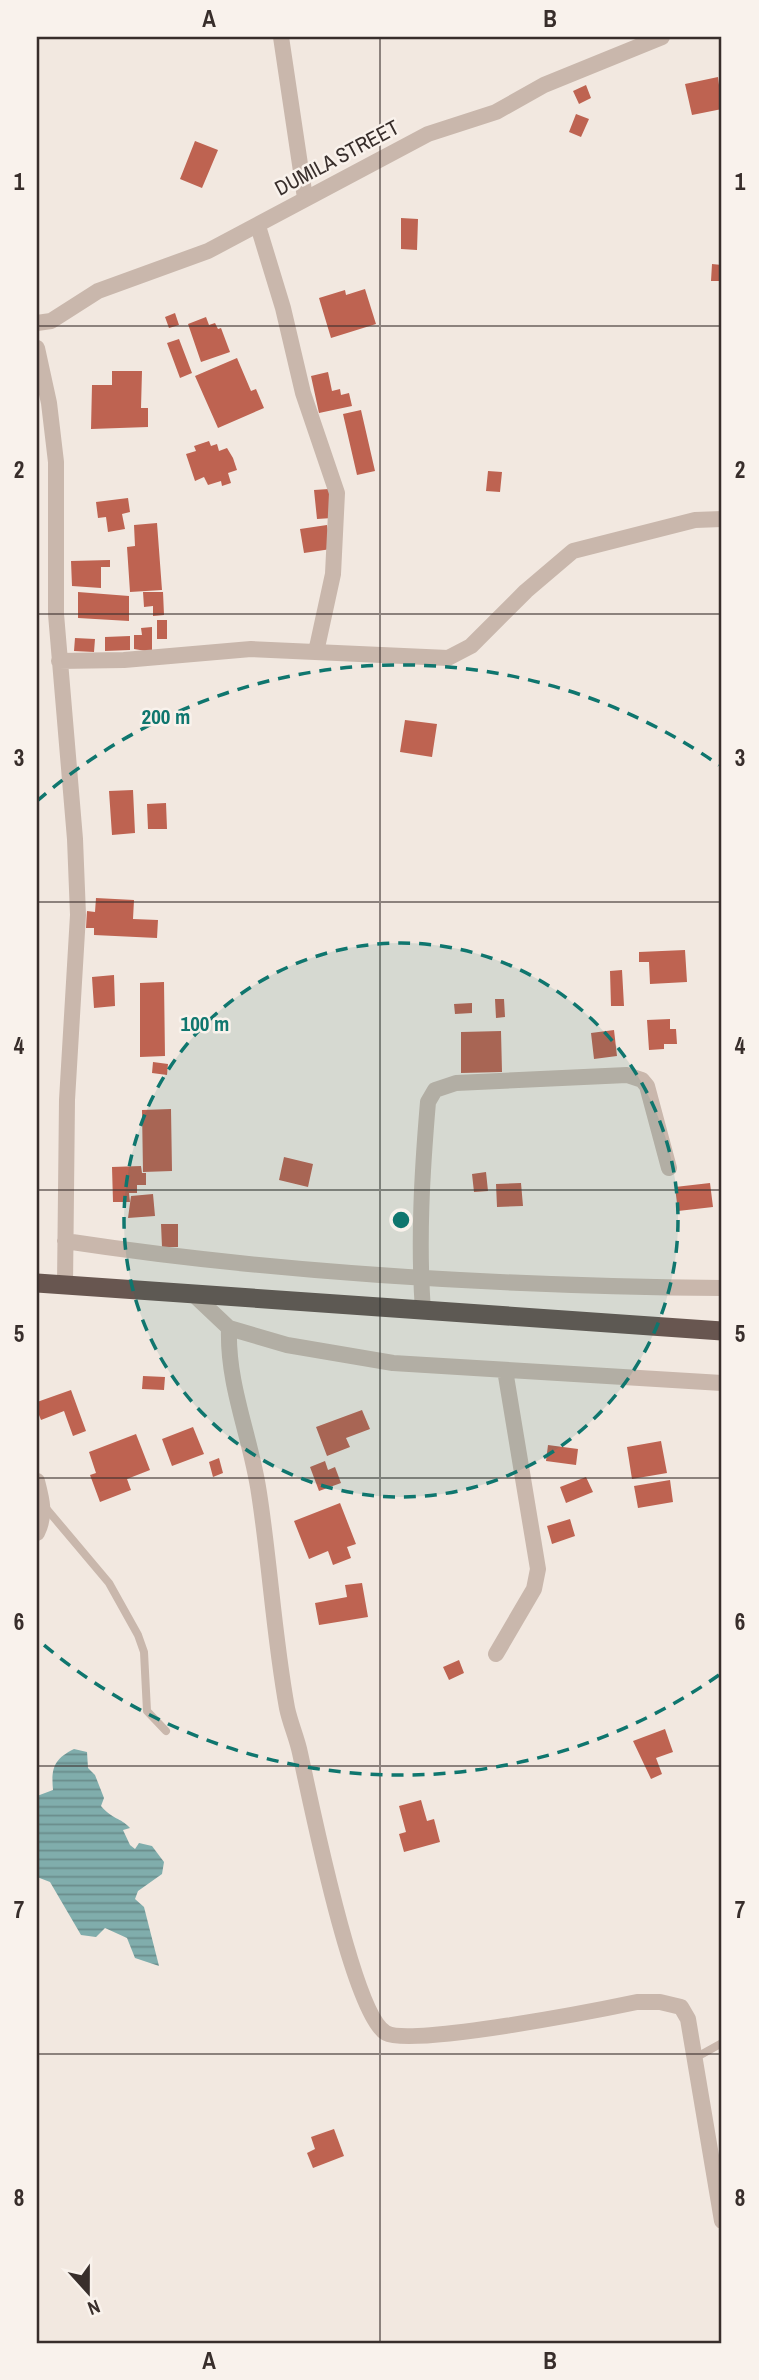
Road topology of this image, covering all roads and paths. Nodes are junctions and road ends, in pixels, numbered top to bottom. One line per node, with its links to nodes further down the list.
1 (281, 37): 3 (street)
2 (662, 37): 3 (street, DUMILA STREET)
3 (305, 198): 4 (street, DUMILA STREET)
4 (258, 226): 5 (street, DUMILA STREET); 8 (street)
5 (37, 323)
6 (37, 348): 9 (street)
7 (722, 519): 8 (street)
8 (316, 652): 9 (street)
9 (60, 661): 11 (street)
10 (669, 1168): 12 (street)
11 (65, 1241): 12 (street); 14 (street)
12 (421, 1278): 15 (street); 17 (street)
13 (37, 1283): 14 (highway)
14 (65, 1285): 16 (highway)
15 (722, 1288)
16 (193, 1294): 17 (highway); 18 (street)
17 (423, 1311): 19 (highway)
18 (229, 1328): 20 (street); 28 (street)
19 (722, 1331)
20 (505, 1370): 21 (street); 25 (street)
21 (722, 1383)
22 (37, 1481): 23 (street)
23 (43, 1504): 24 (street); 26 (lane)
24 (37, 1533)
25 (496, 1654)
26 (166, 1731)
27 (722, 2043): 28 (lane)
28 (695, 2057): 29 (street)
29 (722, 2221)

